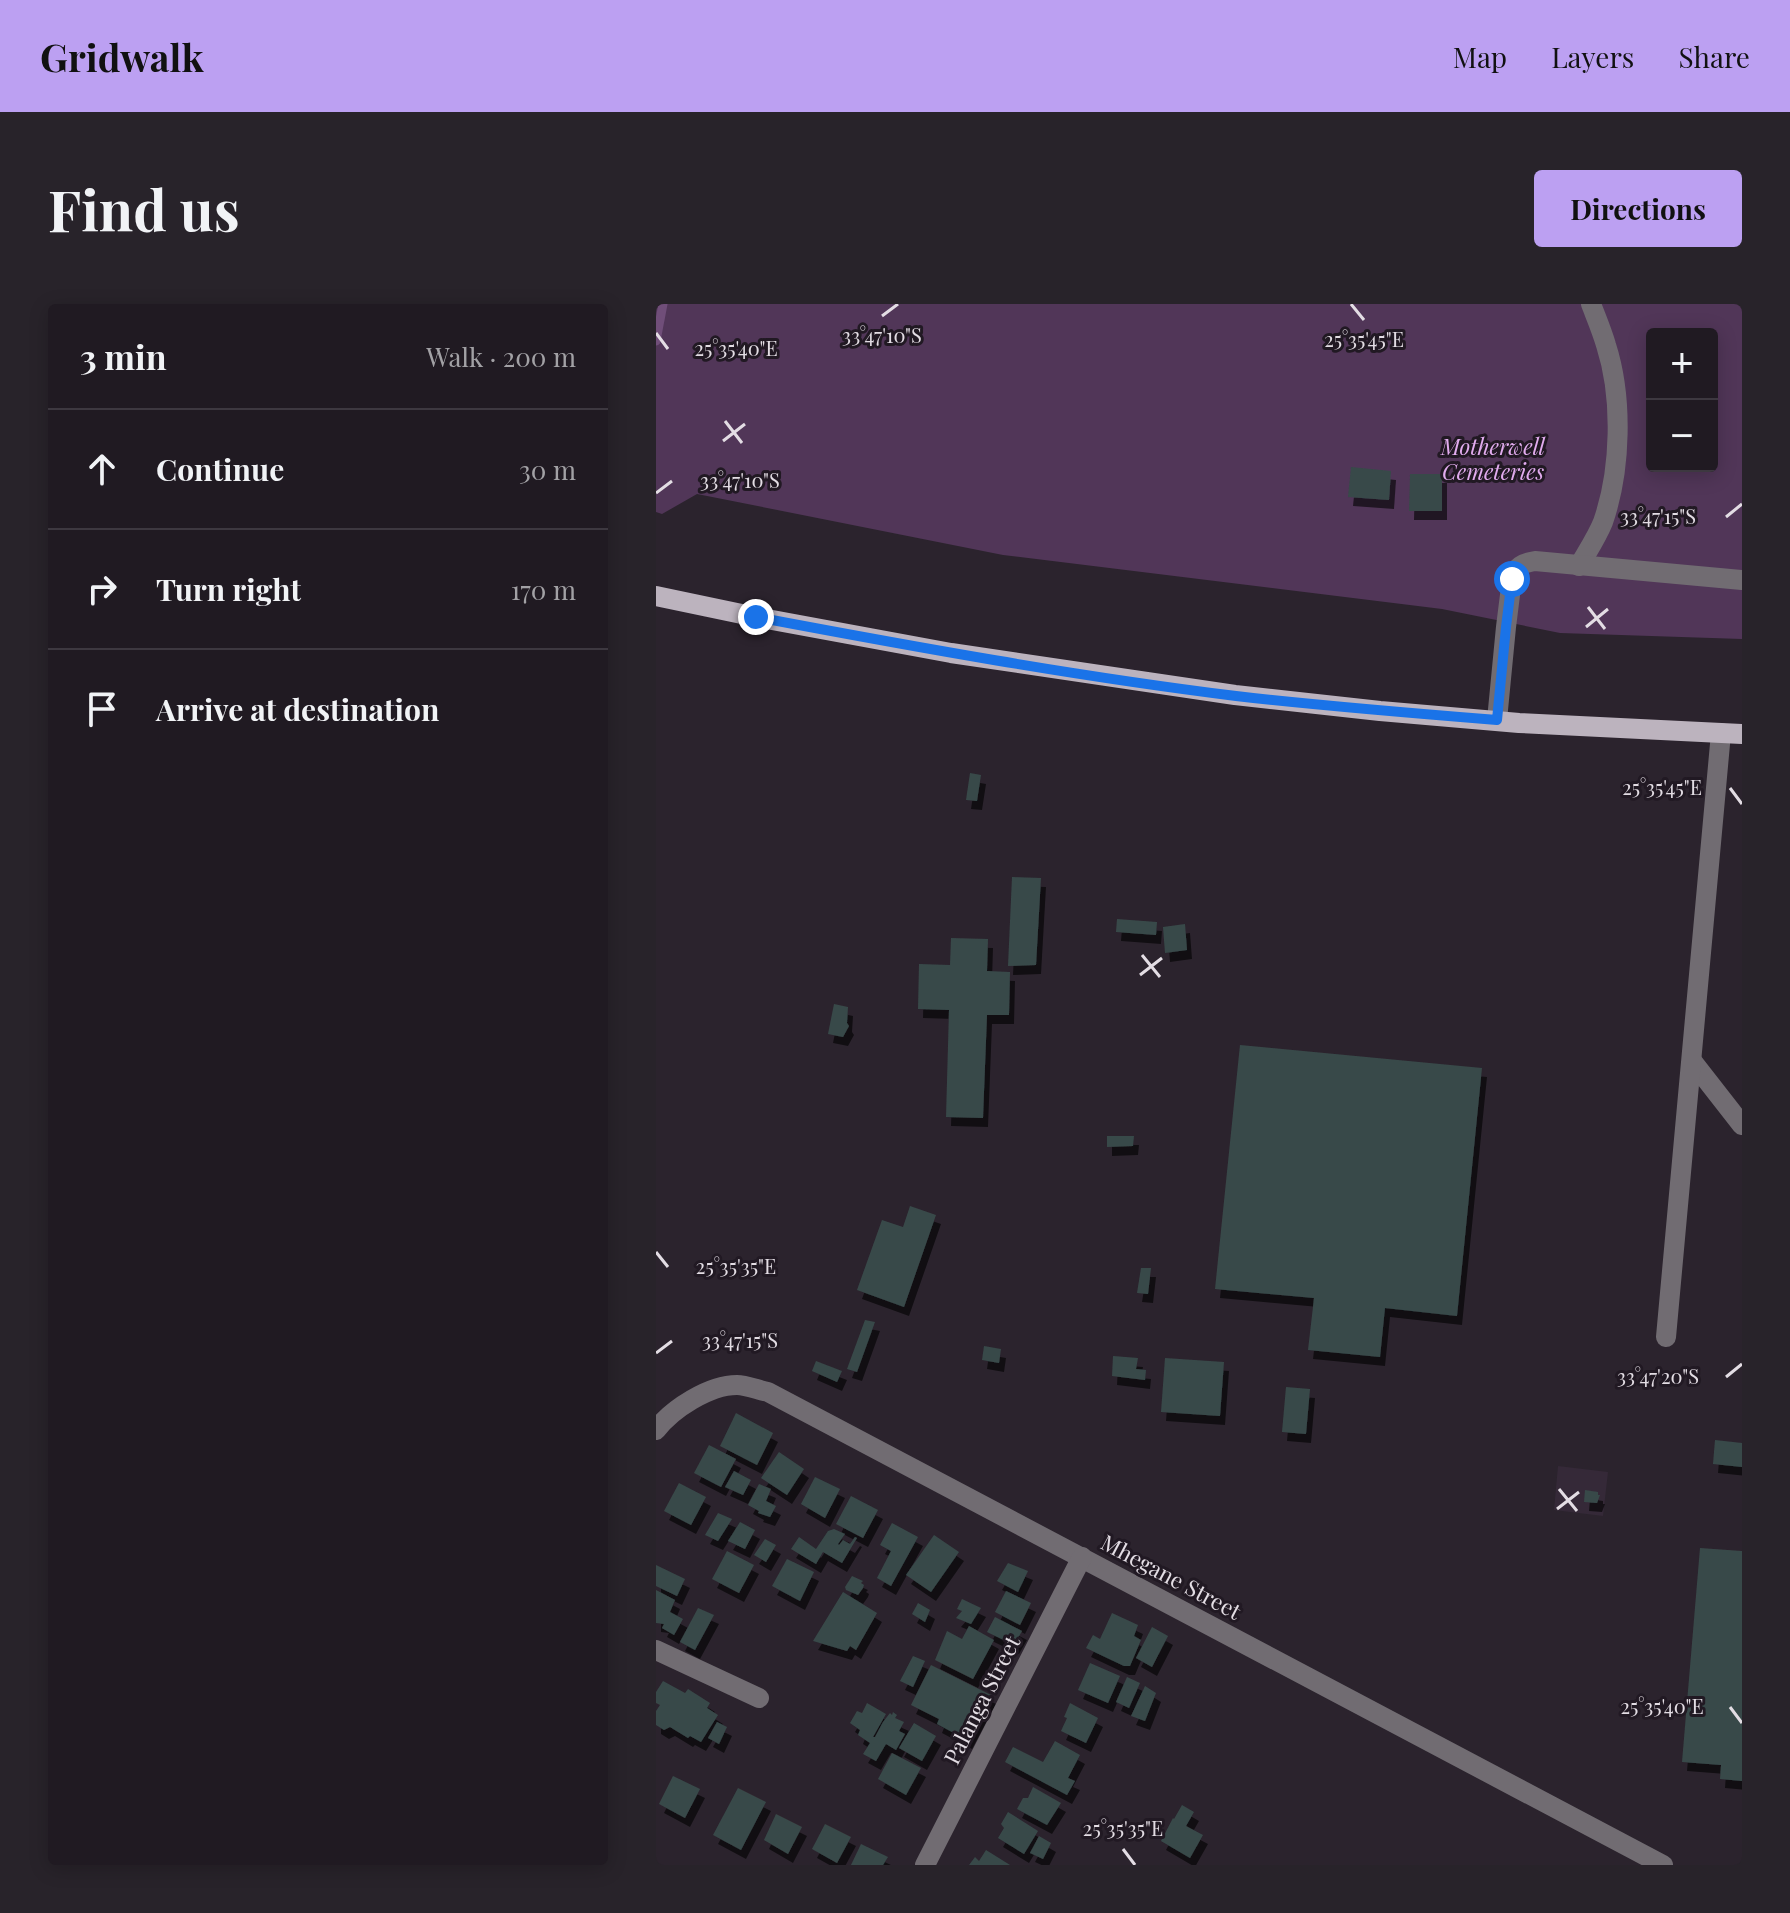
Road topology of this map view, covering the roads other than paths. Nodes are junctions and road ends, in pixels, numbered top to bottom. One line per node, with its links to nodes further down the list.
1 (1591, 304): 2 (street)
2 (1579, 566): 3 (street); 5 (street)
3 (1742, 580)
4 (656, 596): 5 (main road)
5 (1497, 720): 6 (main road)
6 (1732, 733): 7 (street)
7 (1692, 1061): 8 (street); 9 (street)
8 (1742, 1125)
9 (1666, 1337)
10 (656, 1430): 11 (street, Mhegane Street)
11 (1082, 1557): 14 (street, Palanga Street); 15 (street, Mhegane Street)
12 (656, 1650): 13 (street)
13 (759, 1698)
14 (925, 1865)
15 (1663, 1865)

